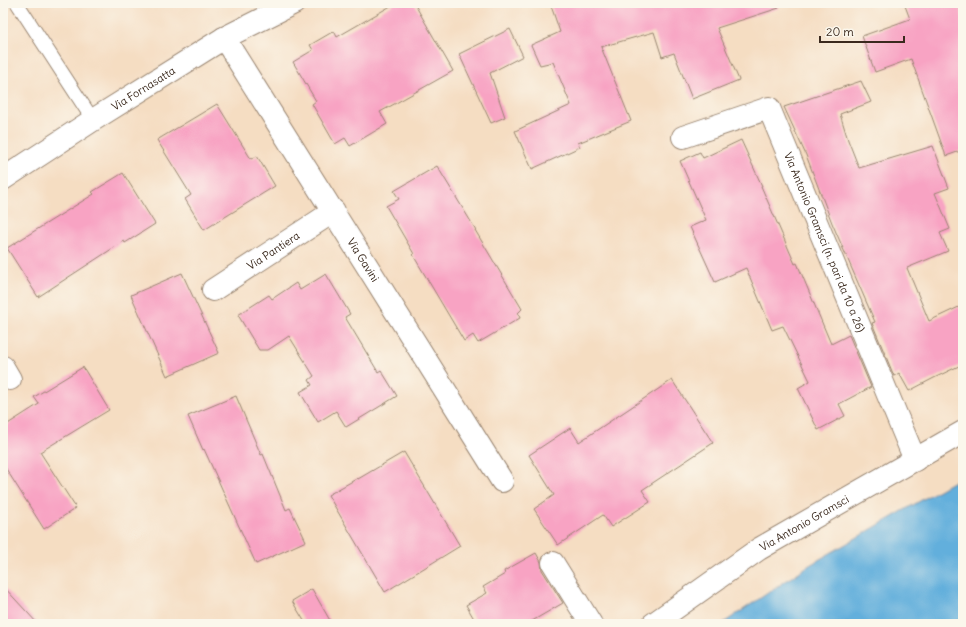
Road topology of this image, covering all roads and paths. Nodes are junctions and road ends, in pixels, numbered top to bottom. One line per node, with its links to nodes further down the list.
1 (18, 3): 4 (lane)
2 (290, 4): 3 (street, Via Fornasatta)
3 (224, 38): 4 (street, Via Fornasatta); 7 (street, Via Gavini)
4 (93, 120): 6 (street, Via Fornasatta)
5 (683, 137): 10 (street, Via Antonio Gramsci (n. pari da 10 a 26))
6 (3, 179)
7 (334, 211): 8 (street, Via Pantiera); 11 (street, Via Gavini)
8 (213, 290)
9 (963, 432): 10 (street, Via Antonio Gramsci)
10 (915, 460): 14 (street, Via Antonio Gramsci)
11 (502, 480)
12 (553, 563): 13 (street)
13 (591, 624)
14 (653, 624)

